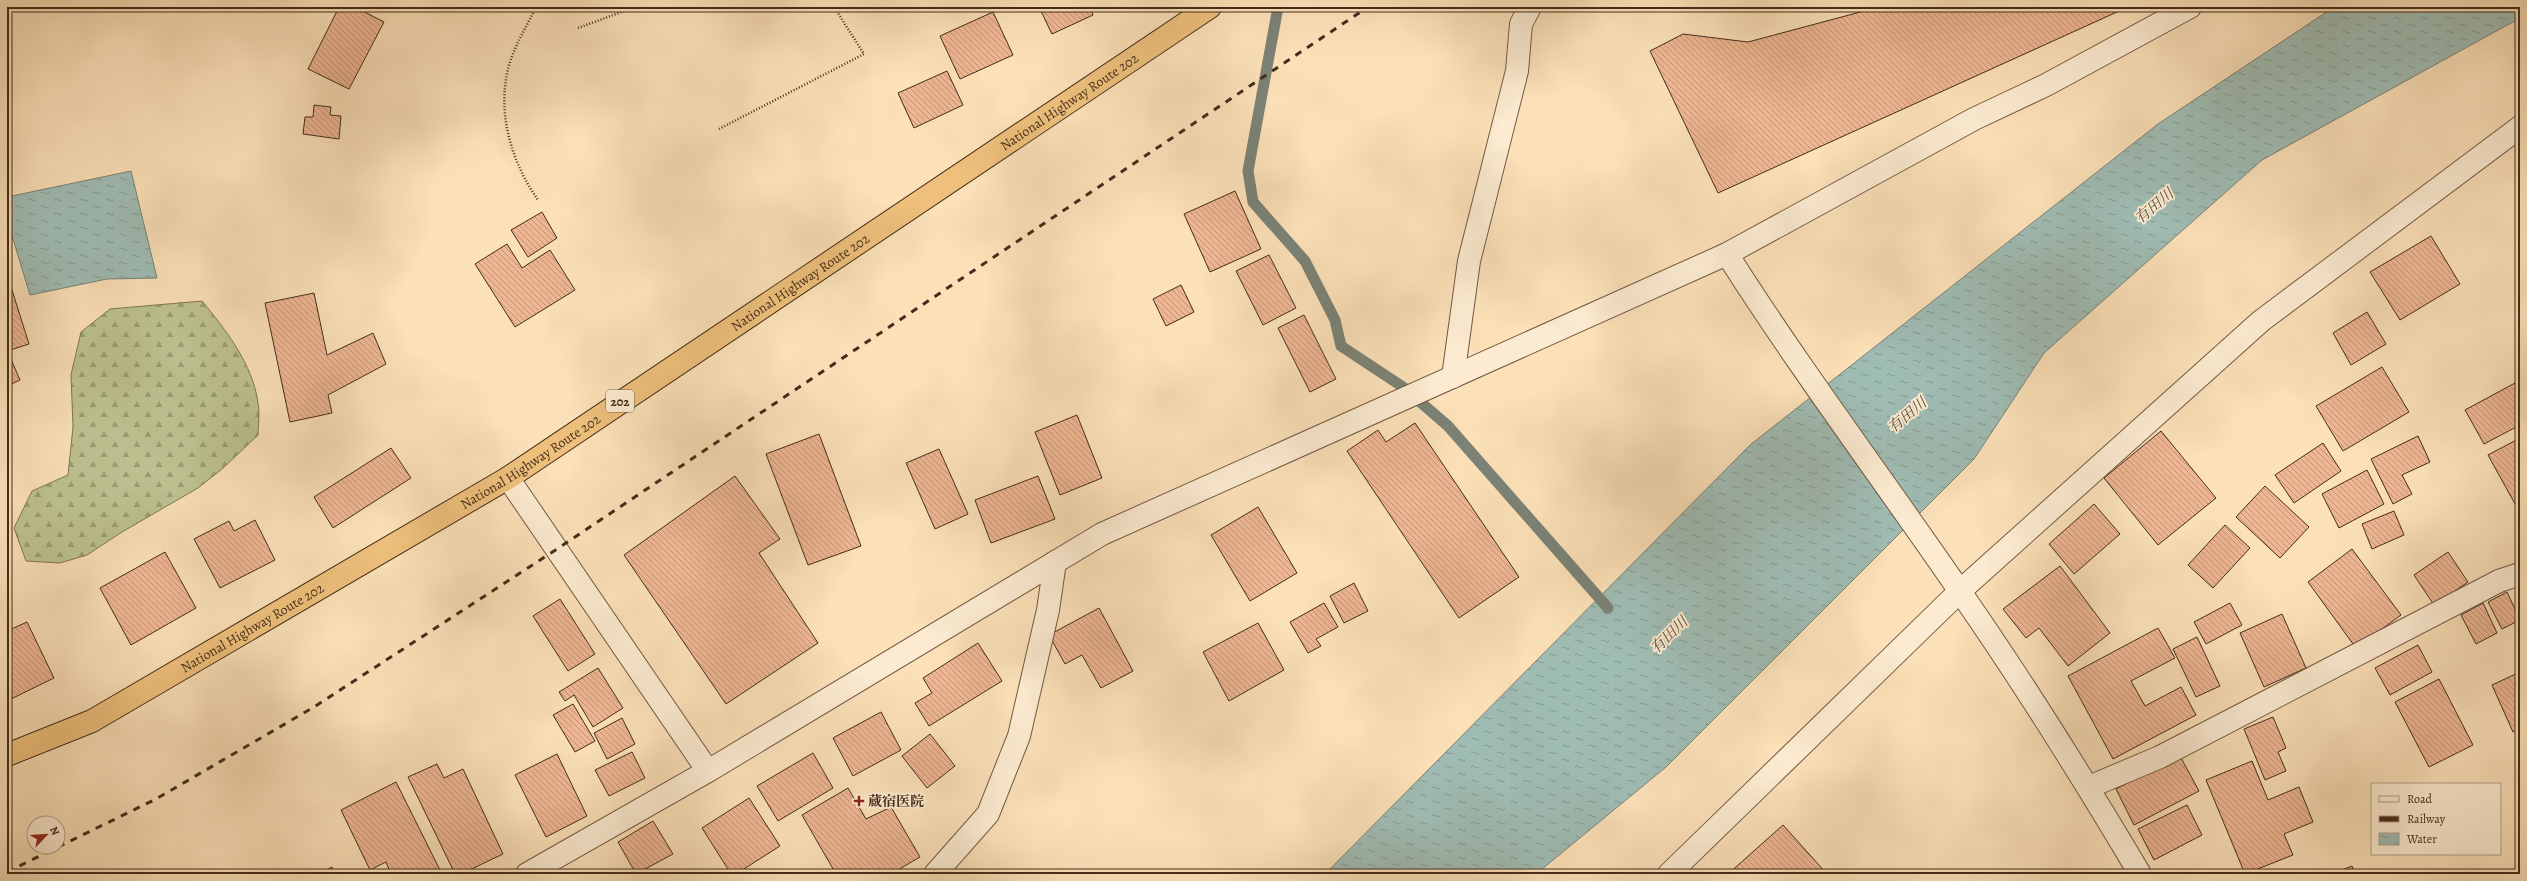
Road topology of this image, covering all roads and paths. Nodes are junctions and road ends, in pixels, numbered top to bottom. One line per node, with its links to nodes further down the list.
1 (635, 7): 7 (path)
2 (834, 7): 9 (path)
3 (1210, 7): 13 (highway, National Highway Route 202 / 202)
4 (1530, 7): 12 (street)
5 (2190, 7): 11 (street)
6 (533, 13): 10 (path)
7 (578, 28)
8 (2520, 127): 16 (street)
9 (719, 129)
10 (538, 200)
11 (1726, 254): 12 (street); 16 (street)
12 (1453, 377): 14 (street)
13 (508, 478): 17 (highway, National Highway Route 202 / 202); 18 (street)
14 (1055, 562): 18 (street); 21 (street)
15 (2520, 574): 19 (street)
16 (1960, 591): 19 (street); 22 (street)
17 (7, 755)
18 (708, 771): 20 (street)
19 (2089, 787): 23 (street)
20 (527, 874)
21 (935, 874)
22 (1669, 874)
23 (2140, 874)

